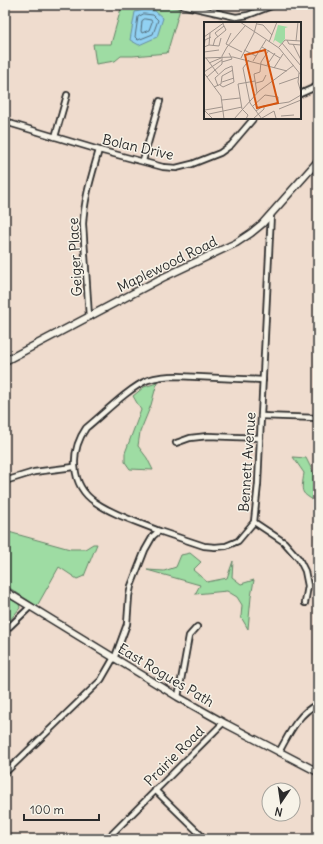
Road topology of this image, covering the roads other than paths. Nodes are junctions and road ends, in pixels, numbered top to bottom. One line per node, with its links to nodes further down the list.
1 (182, 5): 4 (street)
2 (214, 5): 4 (street)
3 (274, 5): 4 (street)
4 (214, 12)
5 (318, 86): 6 (street)
6 (301, 94)
7 (67, 95): 11 (street)
8 (160, 101): 13 (street)
9 (5, 119): 11 (street, Bolan Drive)
10 (253, 119): 13 (street, Bolan Drive)
11 (55, 136): 12 (street, Bolan Drive)
12 (99, 150): 13 (street, Bolan Drive); 16 (street, Geiger Place)
13 (143, 161)
14 (318, 161): 15 (street, Maplewood Road)
15 (271, 214): 16 (street, Maplewood Road); 18 (street, Bennett Avenue)
16 (90, 317): 17 (street, Maplewood Road)
17 (5, 361)
18 (262, 380): 19 (street, Bennett Avenue); 23 (street)
19 (262, 416): 20 (street); 21 (street, Bennett Avenue)
20 (318, 418)
21 (260, 438): 22 (street); 25 (street, Bennett Avenue)
22 (176, 443)
23 (74, 467): 24 (street); 26 (street, Bennett Avenue)
24 (5, 482)
25 (254, 522): 26 (street, Bennett Avenue); 28 (street)
26 (159, 531): 32 (street)
27 (5, 591): 29 (street, East Rogues Path)
28 (305, 603)
29 (30, 607): 31 (street); 32 (street, East Rogues Path)
30 (197, 627): 33 (street)
31 (5, 631)
32 (114, 658): 33 (street, East Rogues Path); 38 (street)
33 (178, 697): 35 (street, East Rogues Path)
34 (318, 704): 36 (street)
35 (223, 723): 36 (street, East Rogues Path); 39 (street, Prairie Road)
36 (279, 752): 37 (street, East Rogues Path)
37 (318, 772)
38 (5, 773)
39 (155, 790): 40 (street, Prairie Road); 41 (street)
40 (107, 839)
41 (205, 839)

